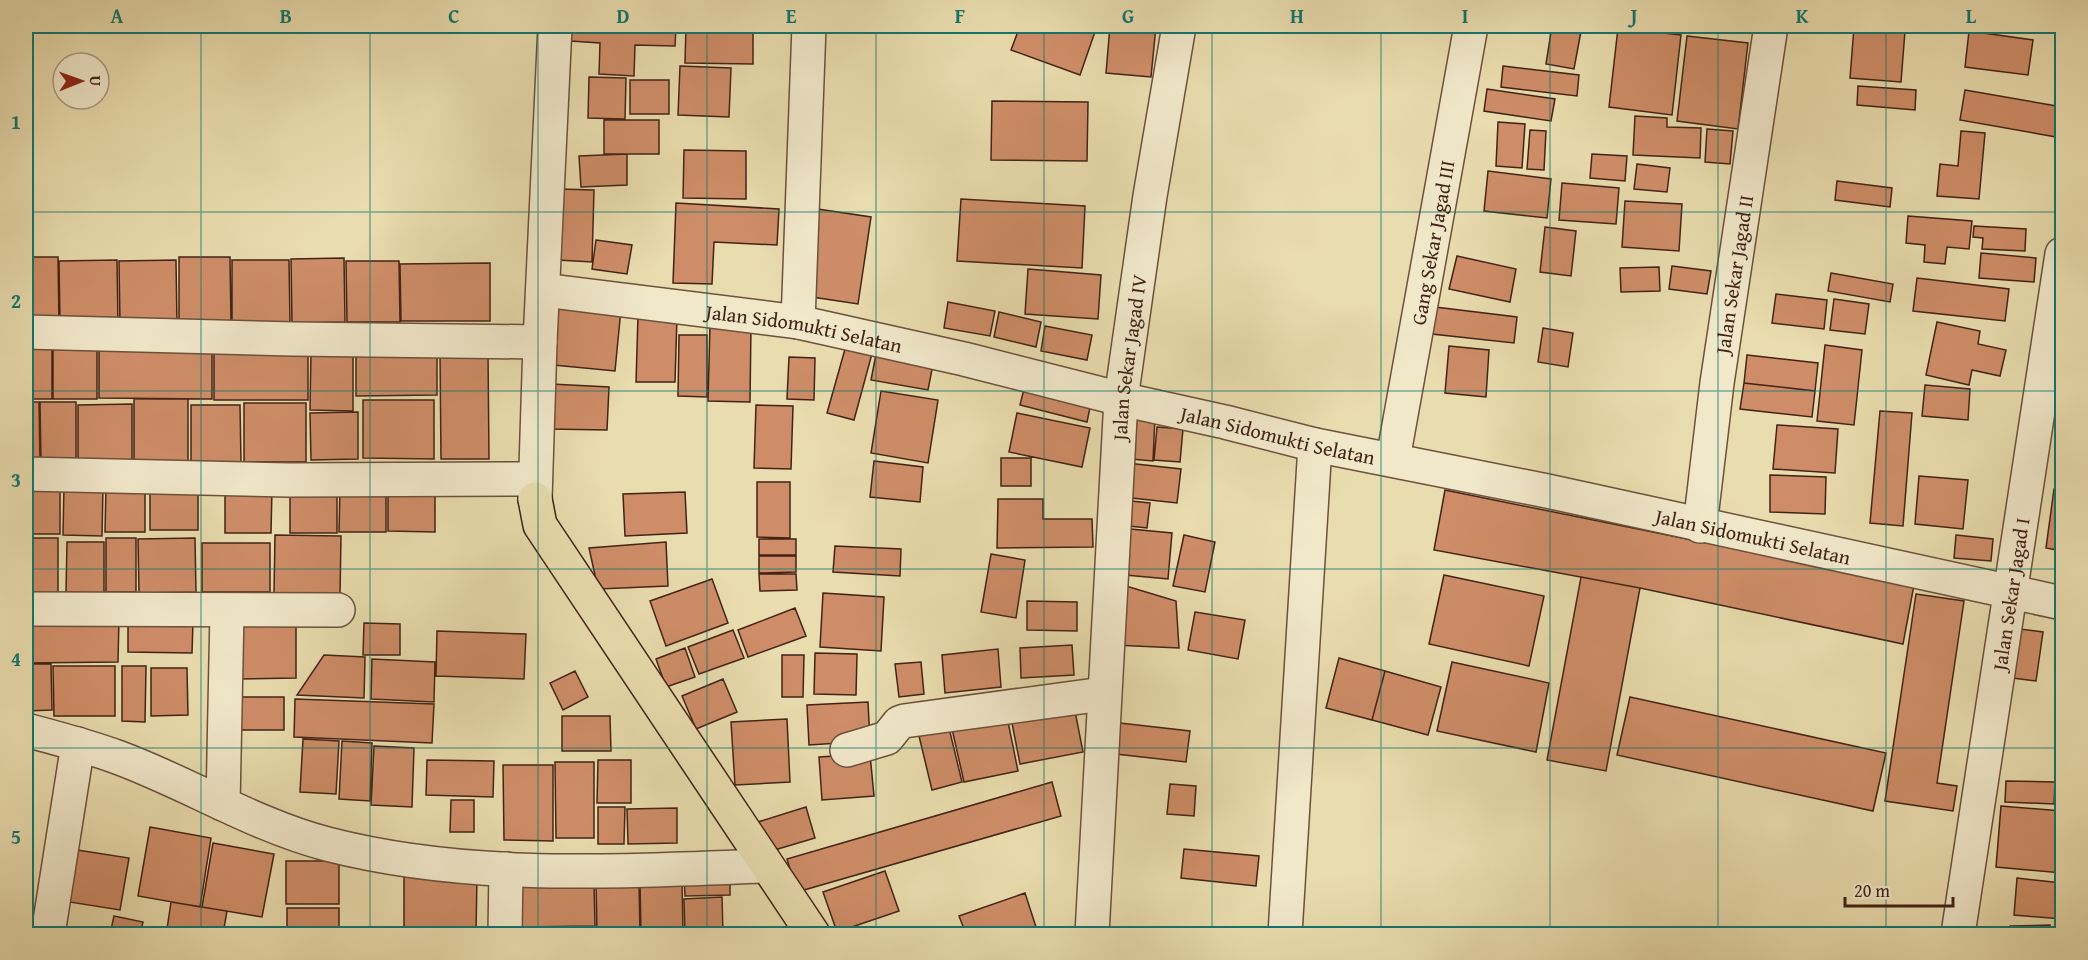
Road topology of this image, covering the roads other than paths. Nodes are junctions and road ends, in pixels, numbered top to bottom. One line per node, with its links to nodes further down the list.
1 (555, 26): 7 (street)
2 (809, 26): 8 (street)
3 (1179, 26): 11 (street, Jalan Sekar Jagad IV)
4 (1471, 26): 13 (street, Gang Sekar Jagad III)
5 (1771, 26): 16 (street, Jalan Sekar Jagad II)
6 (2062, 254): 17 (street, Jalan Sekar Jagad I)
7 (543, 290): 8 (street, Jalan Sidomukti Selatan); 10 (street)
8 (798, 322): 11 (street, Jalan Sidomukti Selatan)
9 (26, 332): 10 (street)
10 (531, 342): 15 (street)
11 (1121, 399): 12 (street, Jalan Sidomukti Selatan); 22 (street, Jalan Sekar Jagad IV)
12 (1315, 445): 13 (street, Jalan Sidomukti Selatan); 33 (street)
13 (1393, 459): 16 (street, Jalan Sidomukti Selatan)
14 (26, 474): 15 (street)
15 (535, 488): 27 (main road)
16 (1700, 526): 17 (street, Jalan Sidomukti Selatan)
17 (2010, 591): 18 (street, Jalan Sidomukti Selatan); 34 (street, Jalan Sekar Jagad I)
18 (2062, 603)
19 (26, 609): 21 (street)
20 (338, 610): 21 (street)
21 (227, 611): 26 (street)
22 (1103, 694): 25 (street); 32 (street, Jalan Sekar Jagad IV)
23 (26, 730): 24 (street)
24 (78, 744): 26 (street); 29 (street)
25 (847, 750)
26 (223, 804): 28 (street)
27 (767, 866): 28 (street); 31 (main road)
28 (506, 869): 30 (street)
29 (48, 934)
30 (505, 934)
31 (813, 934)
32 (1092, 934)
33 (1285, 934)
34 (1958, 934)

